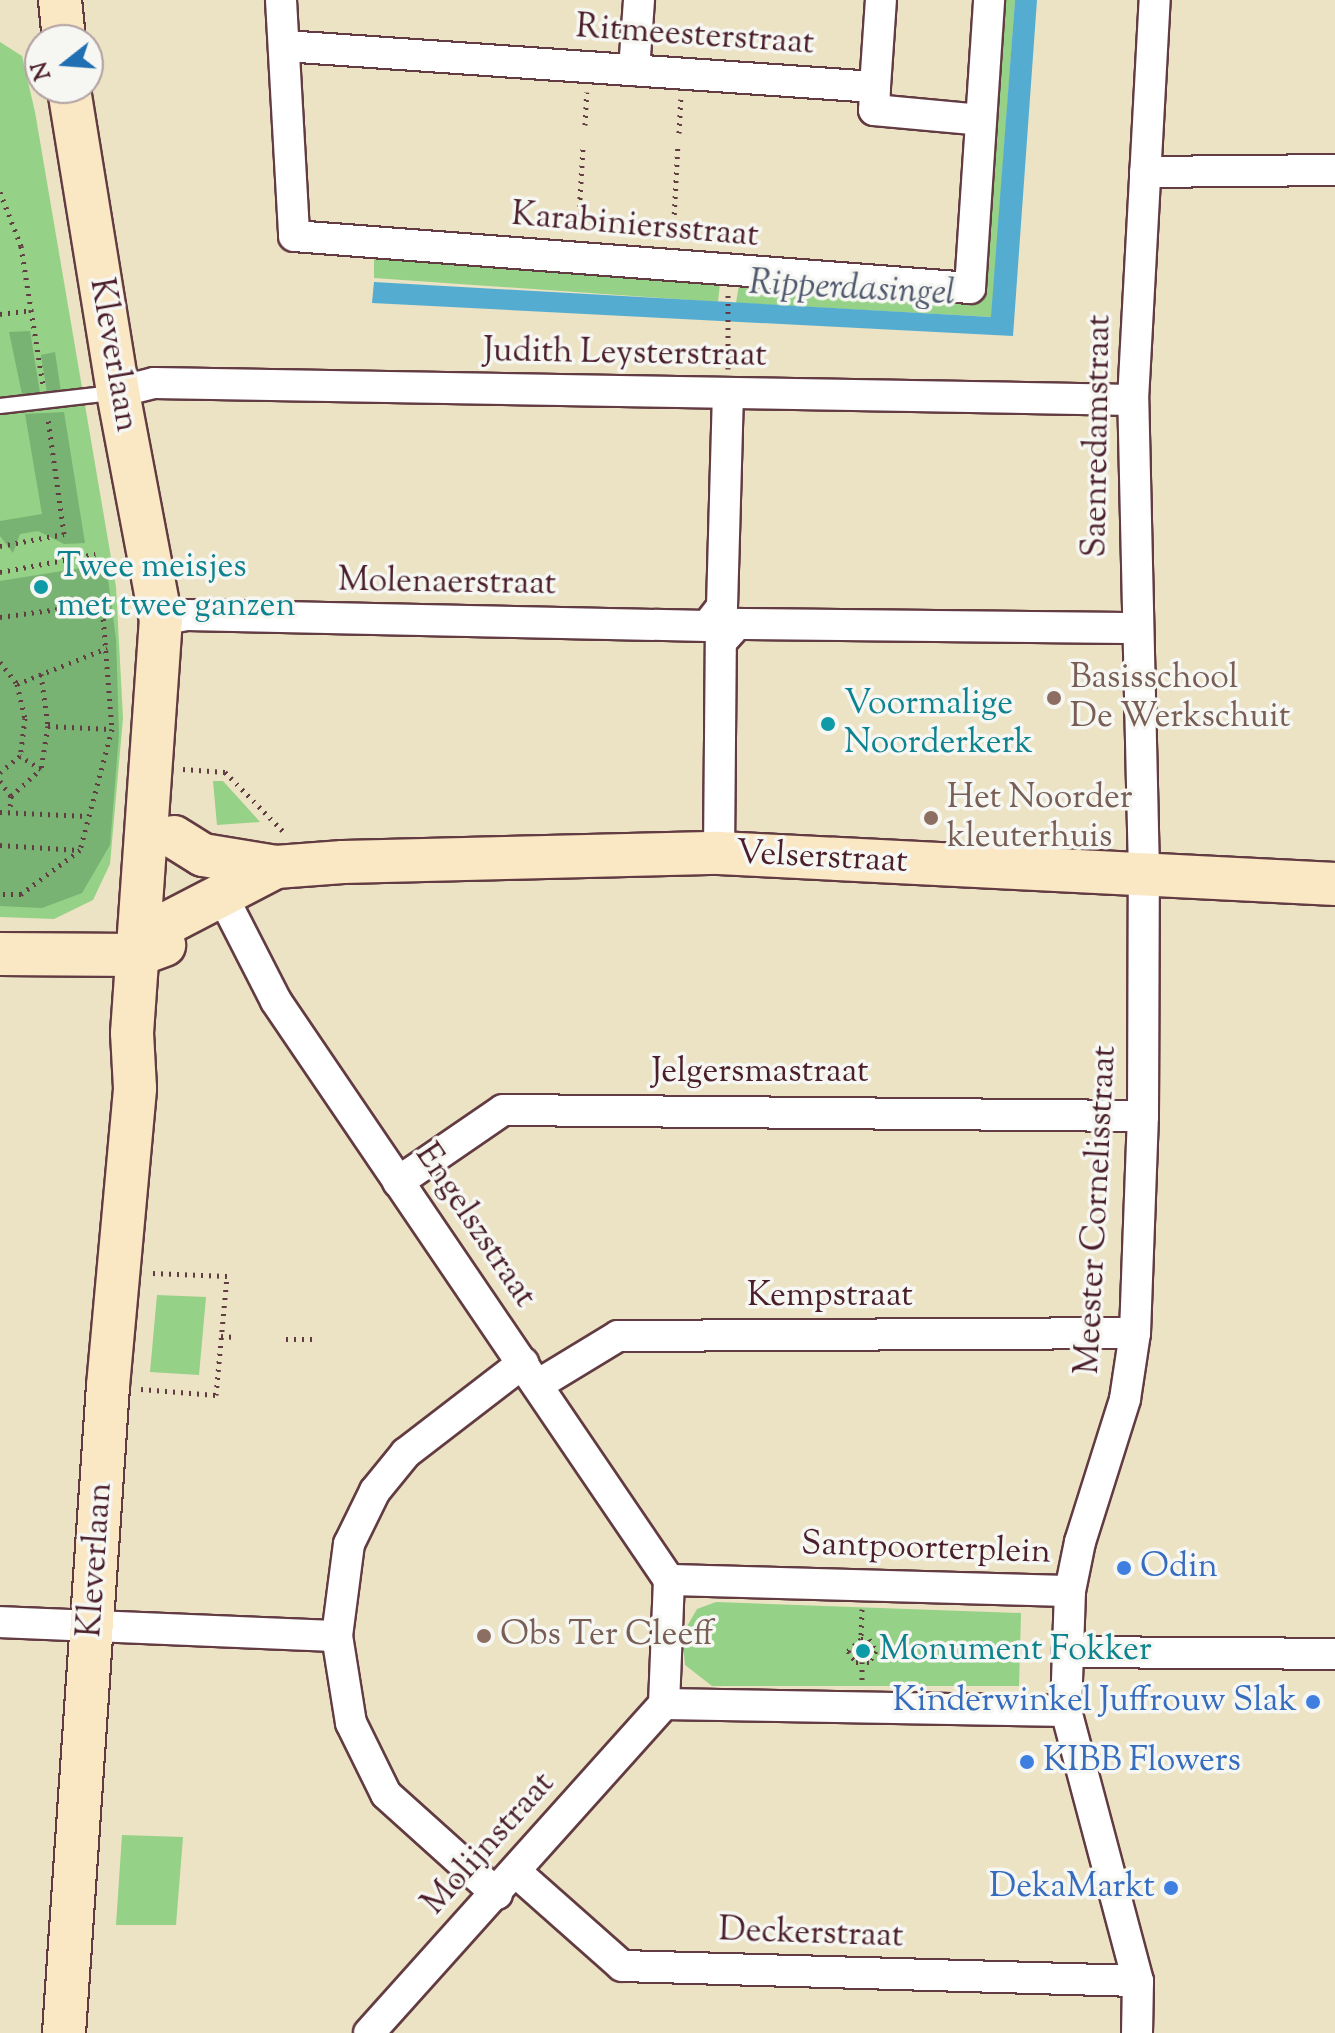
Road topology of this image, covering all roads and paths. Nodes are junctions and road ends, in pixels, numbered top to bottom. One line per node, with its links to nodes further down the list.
1 (60, 0): 7 (main road)
2 (281, 0): 8 (street)
3 (639, 0): 9 (street)
4 (881, 0): 10 (street)
5 (989, 0): 12 (street)
6 (1155, 0): 16 (street, Saenredamstraat)
7 (62, 24)
8 (285, 46): 9 (street, Ritmeesterstraat); 19 (street, Karabiniersstraat)
9 (634, 70): 10 (street, Ritmeesterstraat)
10 (875, 87): 12 (street)
11 (72, 104): 24 (main road, Kleverlaan)
12 (981, 120): 20 (street, Karabiniersstraat)
13 (678, 143): 19 (path)
14 (583, 147): 18 (path)
15 (1335, 170): 16 (street)
16 (1145, 172): 26 (street, Saenredamstraat)
17 (0, 192): 21 (path)
18 (579, 215)
19 (671, 267): 20 (street, Karabiniersstraat)
20 (729, 272): 23 (path)
21 (31, 310): 22 (path); 27 (path)
22 (0, 314)
23 (727, 342)
24 (118, 392): 25 (street, Judith Leysterstraat); 27 (lane); 33 (main road, Kleverlaan)
25 (728, 394): 26 (street, Judith Leysterstraat); 34 (street)
26 (1133, 400): 35 (street, Saenredamstraat)
27 (46, 403): 28 (lane); 29 (path)
28 (0, 406)
29 (0, 546)
30 (95, 554): 31 (path)
31 (0, 572)
32 (0, 617): 36 (path)
33 (161, 620): 34 (street, Molenaerstraat); 44 (main road, Kleverlaan); 60 (main road, Kleverlaan)
34 (722, 625): 35 (street, Molenaerstraat); 54 (street)
35 (1135, 628): 56 (street, Saenredamstraat)
36 (107, 648): 38 (path); 41 (path)
37 (0, 662): 39 (path)
38 (41, 674): 39 (path); 40 (path)
39 (17, 684): 42 (path)
40 (48, 726): 41 (path); 43 (path)
41 (112, 729): 50 (path)
42 (20, 756): 43 (path); 45 (path)
43 (41, 769): 47 (path)
44 (179, 769): 51 (main road, Kleverlaan); 55 (path)
45 (0, 772)
46 (0, 781): 47 (path)
47 (11, 796): 49 (path)
48 (0, 812): 49 (path)
49 (10, 812): 50 (path)
50 (88, 816): 53 (path)
51 (174, 837): 55 (main road); 60 (main road, Kleverlaan)
52 (0, 845): 53 (path)
53 (80, 850): 58 (path)
54 (719, 853): 55 (main road, Velserstraat); 56 (main road, Velserstraat)
55 (292, 866): 59 (main road, Velserstraat); 60 (main road, Velserstraat)
56 (1144, 873): 57 (main road, Velserstraat); 62 (street, Meester Cornelisstraat)
57 (1335, 884)
58 (0, 894)
59 (229, 909): 60 (main road, Velserstraat); 63 (street, Engelszstraat)
60 (155, 942): 61 (main road); 64 (main road, Kleverlaan)
61 (0, 954)
62 (1143, 1116): 63 (street, Jelgersmastraat); 65 (street, Meester Cornelisstraat)
63 (398, 1182): 70 (street, Engelszstraat)
64 (118, 1271): 66 (path); 71 (main road, Kleverlaan)
65 (1135, 1333): 70 (street, Kempstraat); 74 (street, Meester Cornelisstraat)
66 (221, 1336): 67 (path); 71 (path)
67 (235, 1337)
68 (286, 1339): 69 (path)
69 (313, 1339)
70 (531, 1374): 72 (street, Engelszstraat); 77 (street, Kempstraat)
71 (108, 1386): 76 (main road, Kleverlaan)
72 (669, 1580): 73 (street, Santpoorterplein); 82 (street)
73 (862, 1584): 74 (street, Santpoorterplein); 78 (path)
74 (1070, 1591): 79 (street, Santpoorterplein)
75 (0, 1622): 76 (street)
76 (91, 1626): 77 (street); 87 (main road, Kleverlaan)
77 (337, 1636): 85 (street, Deckerstraat)
78 (861, 1639): 81 (path); 81 (path)
79 (1067, 1652): 80 (street); 84 (street, Santpoorterplein)
80 (1335, 1654)
81 (862, 1662): 83 (path)
82 (664, 1704): 83 (street); 85 (street, Molijnstraat)
83 (862, 1709): 84 (street)
84 (1066, 1711): 86 (street)
85 (507, 1884): 86 (street, Deckerstraat); 88 (street, Molijnstraat)
86 (1138, 1981): 89 (street)
87 (64, 2033)
88 (369, 2033)
89 (1137, 2033)

